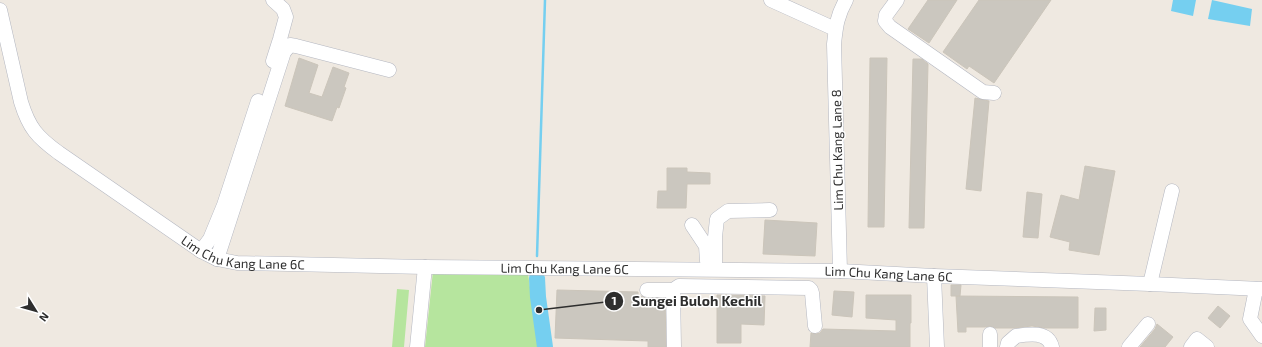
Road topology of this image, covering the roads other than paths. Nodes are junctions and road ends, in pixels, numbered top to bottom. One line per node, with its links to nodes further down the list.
1 (273, 0): 12 (street)
2 (771, 0): 6 (street)
3 (846, 0): 6 (street, Lim Chu Kang Lane 8)
4 (897, 0): 8 (street)
5 (0, 10): 12 (street, Lim Chu Kang Lane 6C)
6 (835, 29): 17 (street, Lim Chu Kang Lane 8)
7 (389, 70): 13 (street)
8 (994, 93)
9 (1172, 191): 19 (street)
10 (770, 210): 15 (street)
11 (692, 225): 15 (street)
12 (201, 251): 13 (street, Lim Chu Kang Lane 6C)
13 (217, 259): 14 (street, Lim Chu Kang Lane 6C)
14 (425, 267): 15 (street, Lim Chu Kang Lane 6C); 27 (street)
15 (711, 269): 16 (street, Lim Chu Kang Lane 6C)
16 (801, 271): 17 (street, Lim Chu Kang Lane 6C); 20 (street)
17 (840, 271): 18 (street, Lim Chu Kang Lane 6C)
18 (934, 276): 19 (street, Lim Chu Kang Lane 6C); 29 (street)
19 (1150, 284): 21 (street, Lim Chu Kang Lane 6C)
20 (801, 288): 23 (street); 25 (street)
21 (1259, 289): 26 (street)
22 (647, 290): 23 (street)
23 (673, 290): 28 (street)
24 (1148, 324): 32 (street)
25 (814, 326)
26 (1262, 336)
27 (417, 347)
28 (674, 347)
29 (938, 347)
30 (1007, 347): 31 (street)
31 (1052, 347)
32 (1129, 347)
33 (1191, 347): 34 (street)
34 (1207, 347)

